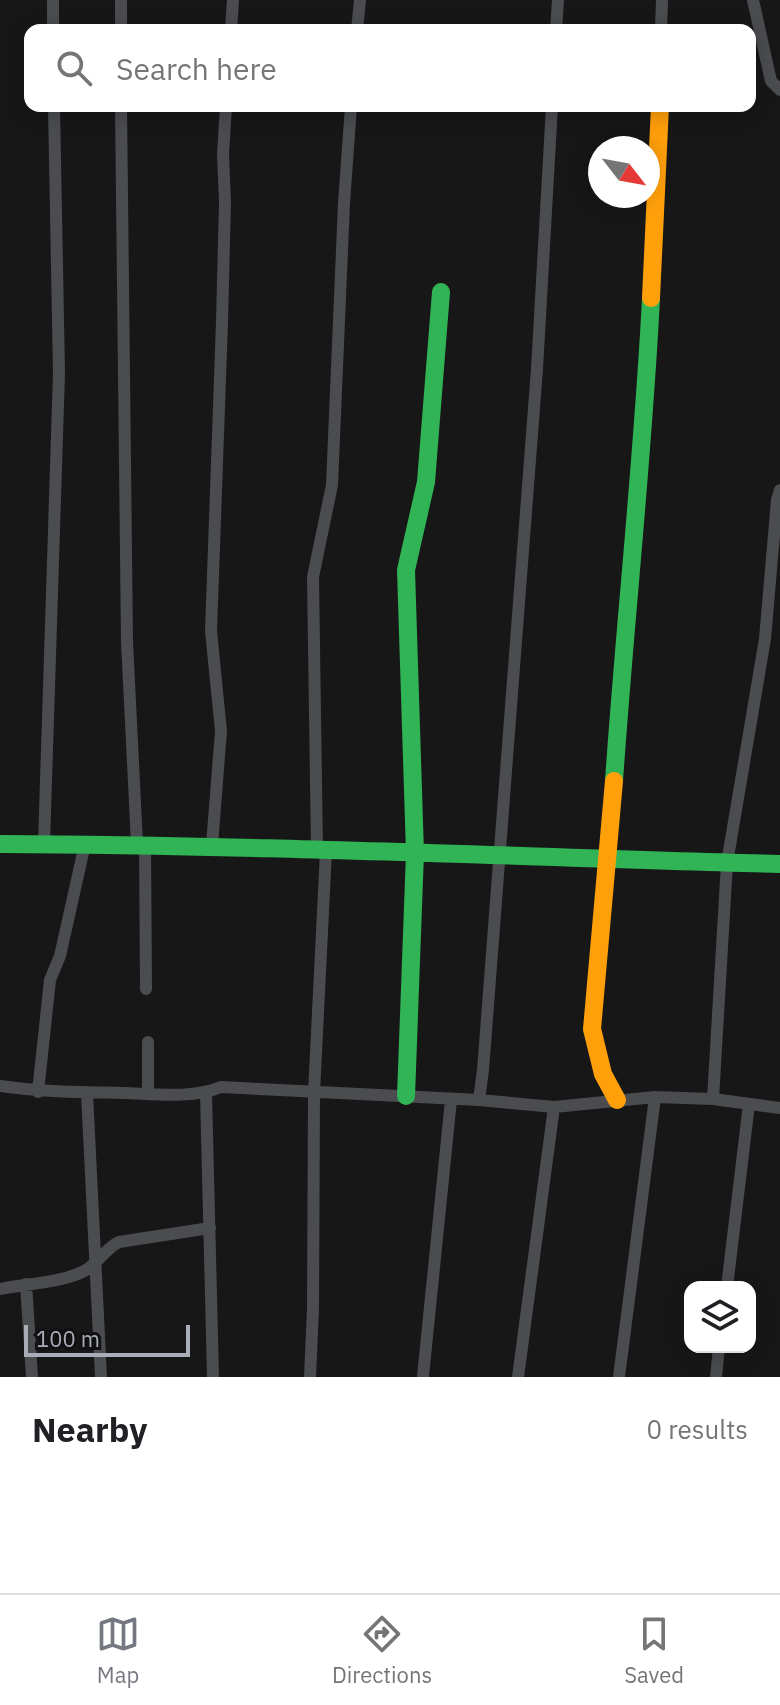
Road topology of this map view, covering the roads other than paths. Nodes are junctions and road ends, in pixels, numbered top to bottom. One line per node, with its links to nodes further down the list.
1 (53, 0): 8 (street)
2 (121, 0): 9 (street)
3 (233, 0): 10 (street)
4 (360, 0): 11 (street)
5 (558, 0): 12 (street)
6 (662, 0): 13 (street)
7 (753, 0): 14 (street)
8 (53, 24)
9 (121, 24)
10 (231, 24)
11 (358, 24)
12 (556, 24)
13 (661, 24)
14 (780, 90)
15 (54, 112): 24 (street)
16 (121, 112): 26 (street)
17 (226, 112): 27 (street)
18 (351, 112): 28 (street)
19 (552, 112): 30 (street)
20 (660, 112): 31 (street)
21 (441, 292): 29 (street)
22 (780, 490): 32 (street)
23 (0, 844): 24 (street)
24 (44, 844): 25 (street)
25 (85, 844): 26 (street); 37 (street)
26 (141, 844): 27 (street); 34 (street)
27 (212, 845): 28 (street)
28 (322, 850): 29 (street); 40 (street)
29 (415, 853): 30 (street); 42 (street)
30 (500, 856): 31 (street); 46 (street)
31 (609, 859): 32 (street); 47 (street)
32 (727, 863): 33 (street); 44 (street)
33 (780, 864)
34 (146, 989)
35 (148, 1042): 41 (street)
36 (0, 1086): 37 (street)
37 (38, 1092): 38 (street)
38 (87, 1093): 41 (street); 52 (street)
39 (206, 1093): 40 (street); 41 (street); 51 (street)
40 (314, 1093): 42 (street); 61 (street)
41 (148, 1094)
42 (406, 1096): 45 (street)
43 (655, 1097): 44 (street); 47 (street); 63 (street)
44 (713, 1099): 48 (street)
45 (451, 1100): 46 (street); 57 (street)
46 (479, 1100): 49 (street)
47 (617, 1100): 49 (street)
48 (749, 1104): 50 (street); 53 (street)
49 (554, 1107): 62 (street)
50 (780, 1108)
51 (210, 1228): 52 (street); 60 (street)
52 (97, 1263): 54 (street); 59 (street)
53 (728, 1281)
54 (26, 1284): 55 (street); 58 (street)
55 (0, 1289)
56 (718, 1353): 64 (street)
57 (423, 1376)
58 (32, 1377)
59 (101, 1377)
60 (213, 1377)
61 (310, 1377)
62 (518, 1377)
63 (619, 1377)
64 (716, 1377)

